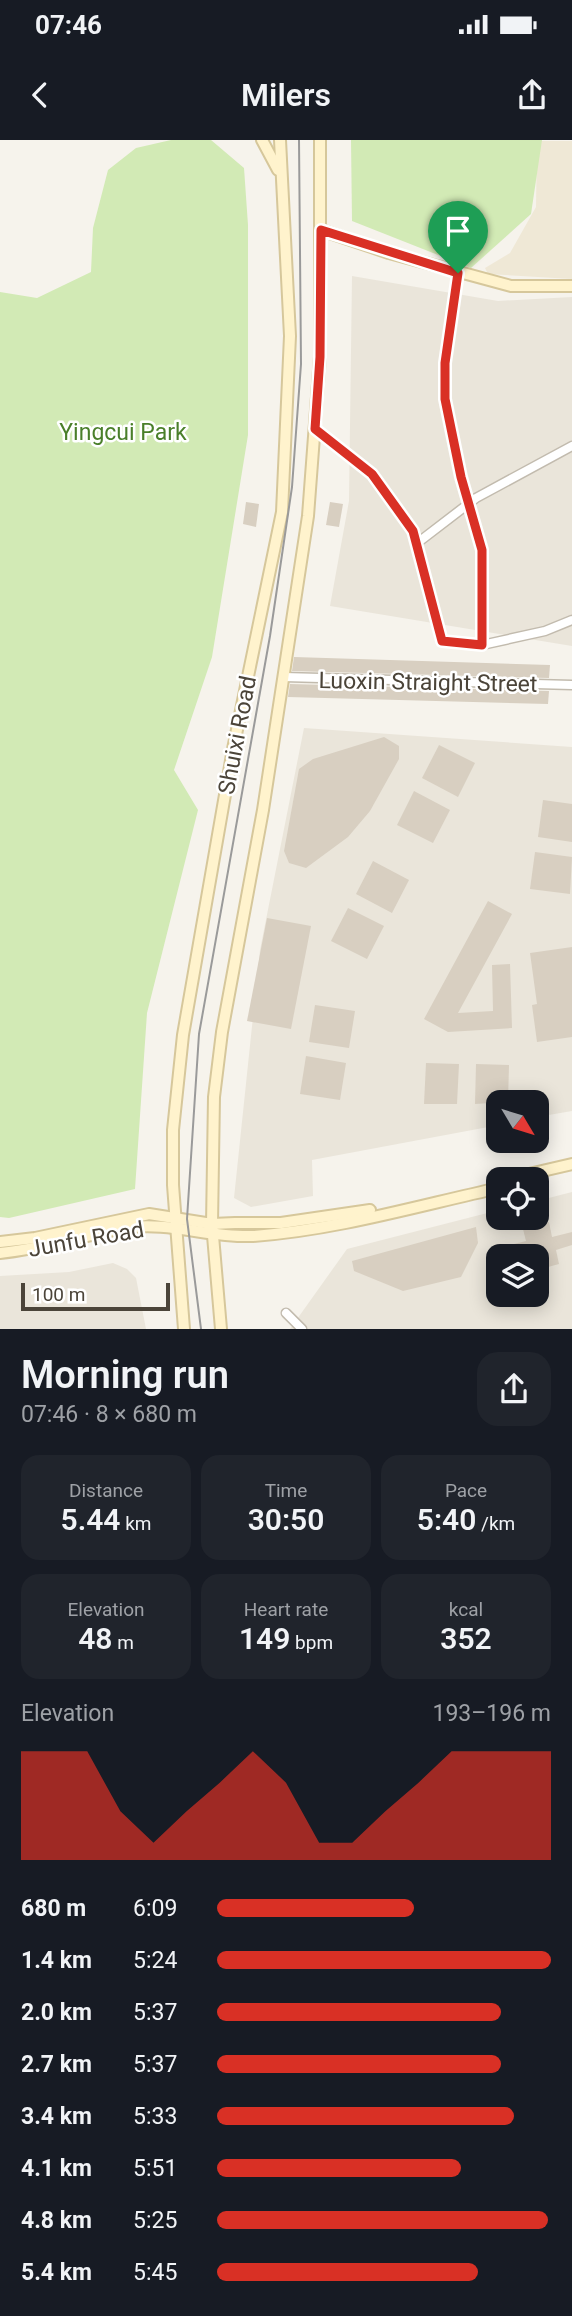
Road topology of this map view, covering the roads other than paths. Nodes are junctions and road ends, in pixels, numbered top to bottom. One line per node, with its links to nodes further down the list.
1 (262, 140): 4 (main road)
2 (280, 140): 4 (main road, Shuixi Road)
3 (320, 140): 5 (main road, Shuixi Road)
4 (280, 173): 22 (main road, Shuixi Road)
5 (321, 230): 6 (main road); 8 (main road, Shuixi Road)
6 (458, 273): 7 (main road); 10 (street)
7 (572, 286)
8 (315, 429): 11 (street); 14 (main road, Shuixi Road)
9 (572, 446): 10 (street)
10 (468, 503): 11 (street); 13 (street)
11 (416, 544): 13 (street)
12 (572, 620): 13 (street)
13 (482, 645)
14 (284, 677): 15 (street, Luoxin Straight Street); 24 (main road, Shuixi Road)
15 (572, 685)
16 (572, 1164): 17 (main road)
17 (549, 1169)
18 (572, 1171): 19 (main road)
19 (549, 1177)
20 (486, 1183): 24 (main road)
21 (486, 1191): 24 (main road)
22 (175, 1217): 23 (main road, Shuixi Road); 24 (main road, Junfu Road); 25 (main road, Junfu Road)
23 (176, 1229): 24 (main road, Junfu Road); 26 (main road, Junfu Road); 28 (main road, Shuixi Road)
24 (212, 1229): 29 (main road, Shuixi Road)
25 (0, 1242)
26 (0, 1253)
27 (286, 1313): 30 (street)
28 (184, 1329)
29 (221, 1329)
30 (302, 1329)

